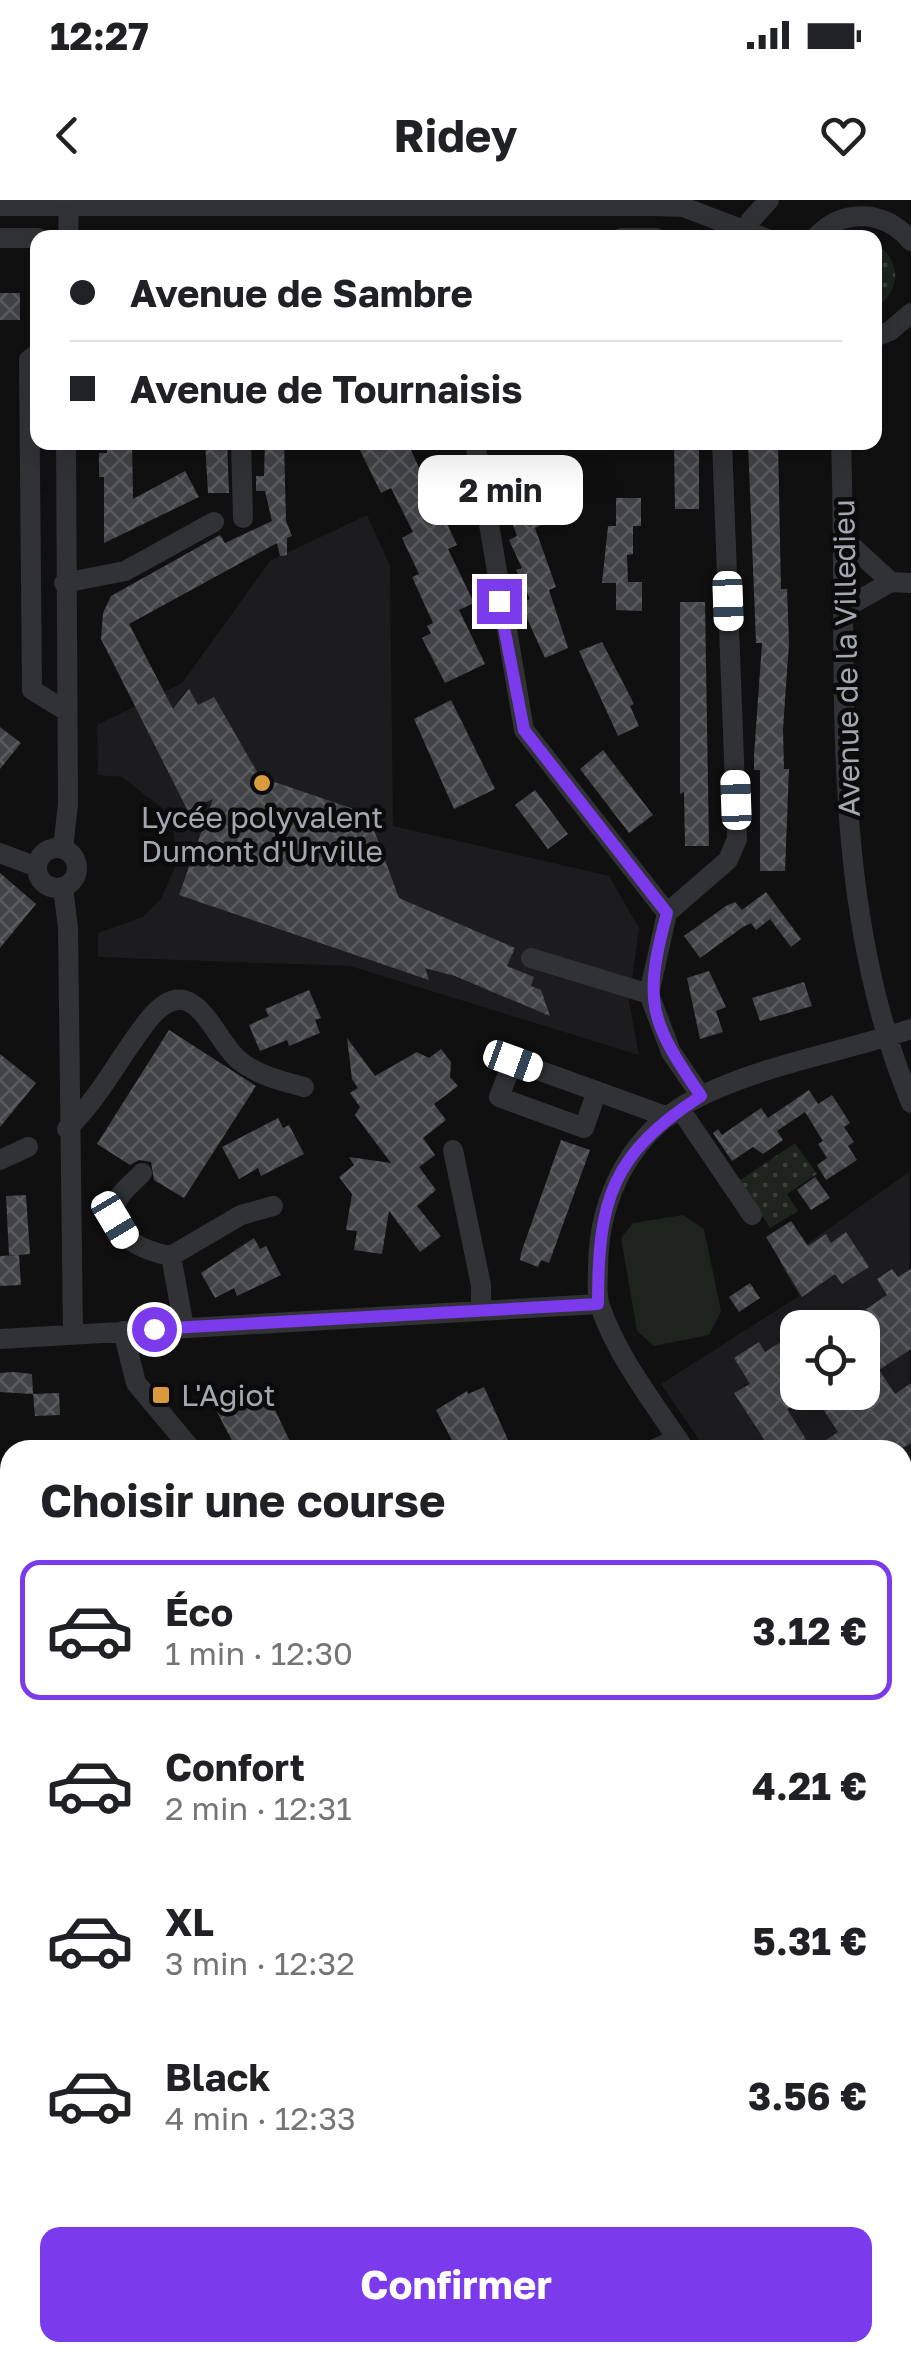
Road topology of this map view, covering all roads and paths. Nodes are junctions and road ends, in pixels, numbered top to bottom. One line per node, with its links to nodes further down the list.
1 (769, 200): 9 (street)
2 (70, 203): 3 (street); 4 (street); 7 (street)
3 (0, 206)
4 (697, 206): 8 (street)
5 (842, 210): 6 (street); 10 (street)
6 (882, 210): 13 (street)
7 (68, 230)
8 (744, 230)
9 (754, 230)
10 (823, 230)
11 (0, 238): 12 (street)
12 (30, 238)
13 (910, 239)
14 (911, 313): 15 (street)
15 (882, 334)
16 (30, 359): 28 (street)
17 (66, 450): 25 (street)
18 (241, 450): 22 (street)
19 (476, 450): 33 (street)
20 (722, 450): 33 (street)
21 (842, 450): 24 (street, Avenue de la Villedieu)
22 (243, 518)
23 (214, 522): 25 (street)
24 (843, 538): 26 (street); 27 (street, Avenue de la Villedieu)
25 (64, 583): 28 (street)
26 (901, 583): 27 (street)
27 (843, 609): 37 (street, Avenue de la Villedieu)
28 (65, 710): 29 (street)
29 (63, 848): 31 (street); 32 (street)
30 (0, 853): 31 (street)
31 (37, 867): 32 (street)
32 (63, 887): 43 (street)
33 (667, 913): 35 (street)
34 (531, 958): 35 (street)
35 (650, 994): 40 (street)
36 (911, 1029): 37 (street)
37 (889, 1036): 40 (street); 41 (street, Avenue de la Villedieu)
38 (304, 1087): 43 (street)
39 (597, 1091): 39 (street); 42 (street)
40 (701, 1096): 42 (street)
41 (911, 1102)
42 (674, 1113): 49 (street); 51 (street)
43 (67, 1130): 55 (street)
44 (28, 1146): 46 (street)
45 (453, 1150): 52 (street)
46 (0, 1160)
47 (142, 1173): 50 (street)
48 (273, 1206): 50 (street)
49 (752, 1214)
50 (171, 1256): 53 (street)
51 (598, 1304): 52 (street); 58 (street)
52 (481, 1310): 53 (street)
53 (184, 1327): 54 (street)
54 (123, 1331): 55 (street); 57 (street)
55 (73, 1334): 56 (street)
56 (0, 1339)
57 (184, 1440)
58 (679, 1440)

